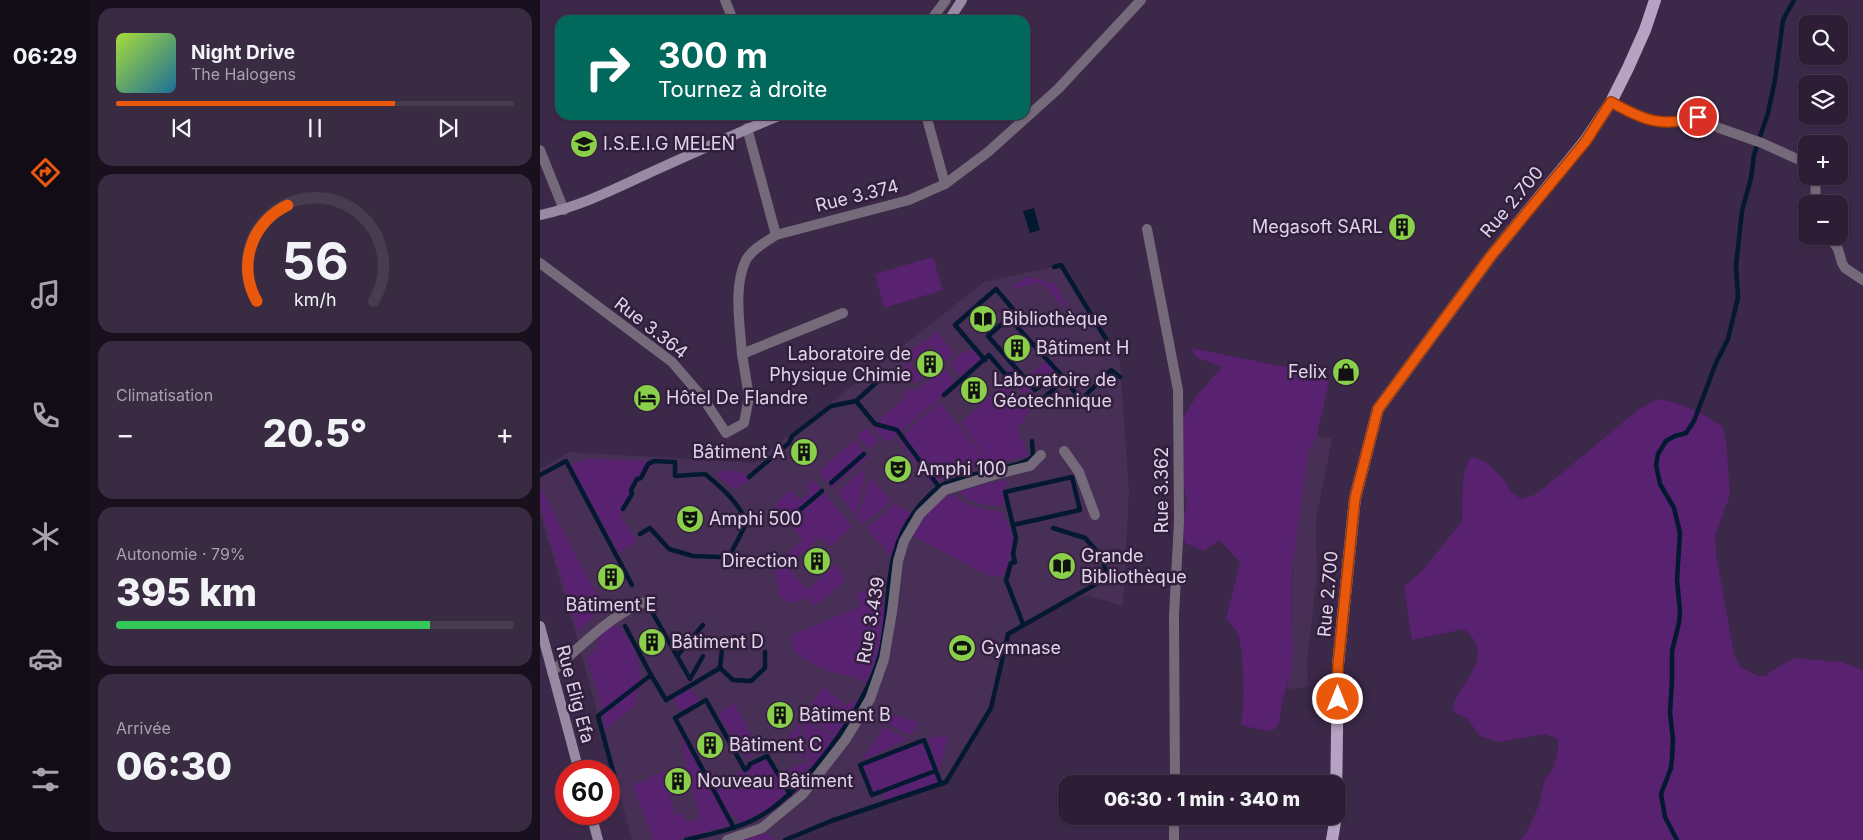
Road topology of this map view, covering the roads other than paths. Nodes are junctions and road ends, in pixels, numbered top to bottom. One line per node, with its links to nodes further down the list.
1 (725, 0): 6 (street)
2 (946, 0): 7 (street)
3 (962, 0): 8 (main road)
4 (1141, 0): 10 (street, Rue 3.374)
5 (1654, 0): 9 (main road, Rue 2.700)
6 (731, 15)
7 (935, 15)
8 (952, 15)
9 (1611, 102): 16 (street); 35 (main road, Rue 2.700)
10 (1030, 114)
11 (768, 120): 14 (main road)
12 (927, 120): 17 (street)
13 (1024, 120): 17 (street, Rue 3.374)
14 (747, 128): 18 (main road); 21 (street)
15 (540, 150): 18 (street)
16 (1798, 159)
17 (945, 184): 21 (street, Rue 3.374)
18 (564, 210): 19 (main road)
19 (540, 215)
20 (1148, 229): 34 (street, Rue 3.362)
21 (776, 235): 26 (street, Rue 3.374)
22 (1835, 245): 24 (street)
23 (540, 263): 26 (street, Rue 3.364)
24 (1863, 280)
25 (843, 313): 26 (street)
26 (742, 354)
27 (1064, 451): 29 (street)
28 (1041, 455): 40 (street, Rue 3.439)
29 (1095, 515)
30 (650, 601): 32 (street)
31 (540, 626): 32 (main road, Rue Elig Efa)
32 (552, 672): 33 (main road, Rue Elig Efa)
33 (576, 760)
34 (1174, 775)
35 (1336, 775)
36 (594, 825): 39 (main road)
37 (1174, 825): 41 (street)
38 (1334, 825): 42 (main road)
39 (598, 840)
40 (728, 840)
41 (1174, 840)
42 (1332, 840)

